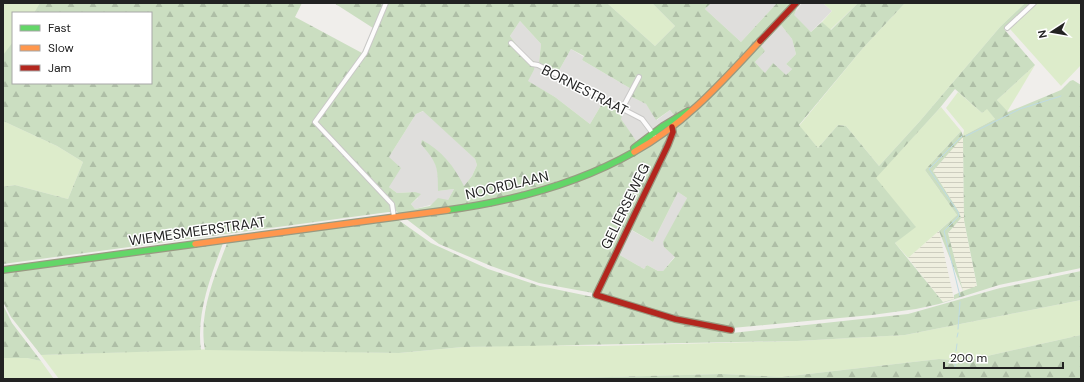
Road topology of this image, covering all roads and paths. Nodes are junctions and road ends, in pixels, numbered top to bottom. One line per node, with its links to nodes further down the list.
1 (386, 3): 11 (street)
2 (796, 3): 7 (main road, NOORDLAAN)
3 (1034, 3): 4 (street)
4 (1007, 28)
5 (511, 43): 8 (street, BORNESTRAAT)
6 (639, 77): 8 (street)
7 (711, 93): 9 (main road, NOORDLAAN); 10 (main road, NOORDLAAN)
8 (622, 109): 10 (street, BORNESTRAAT)
9 (672, 127): 10 (main road, NOORDLAAN); 13 (main road, GELIERSEWEG)
10 (655, 136): 11 (main road, NOORDLAAN)
11 (394, 217): 12 (main road, WIEMESMEERSTRAAT)
12 (3, 270)
13 (731, 330)

